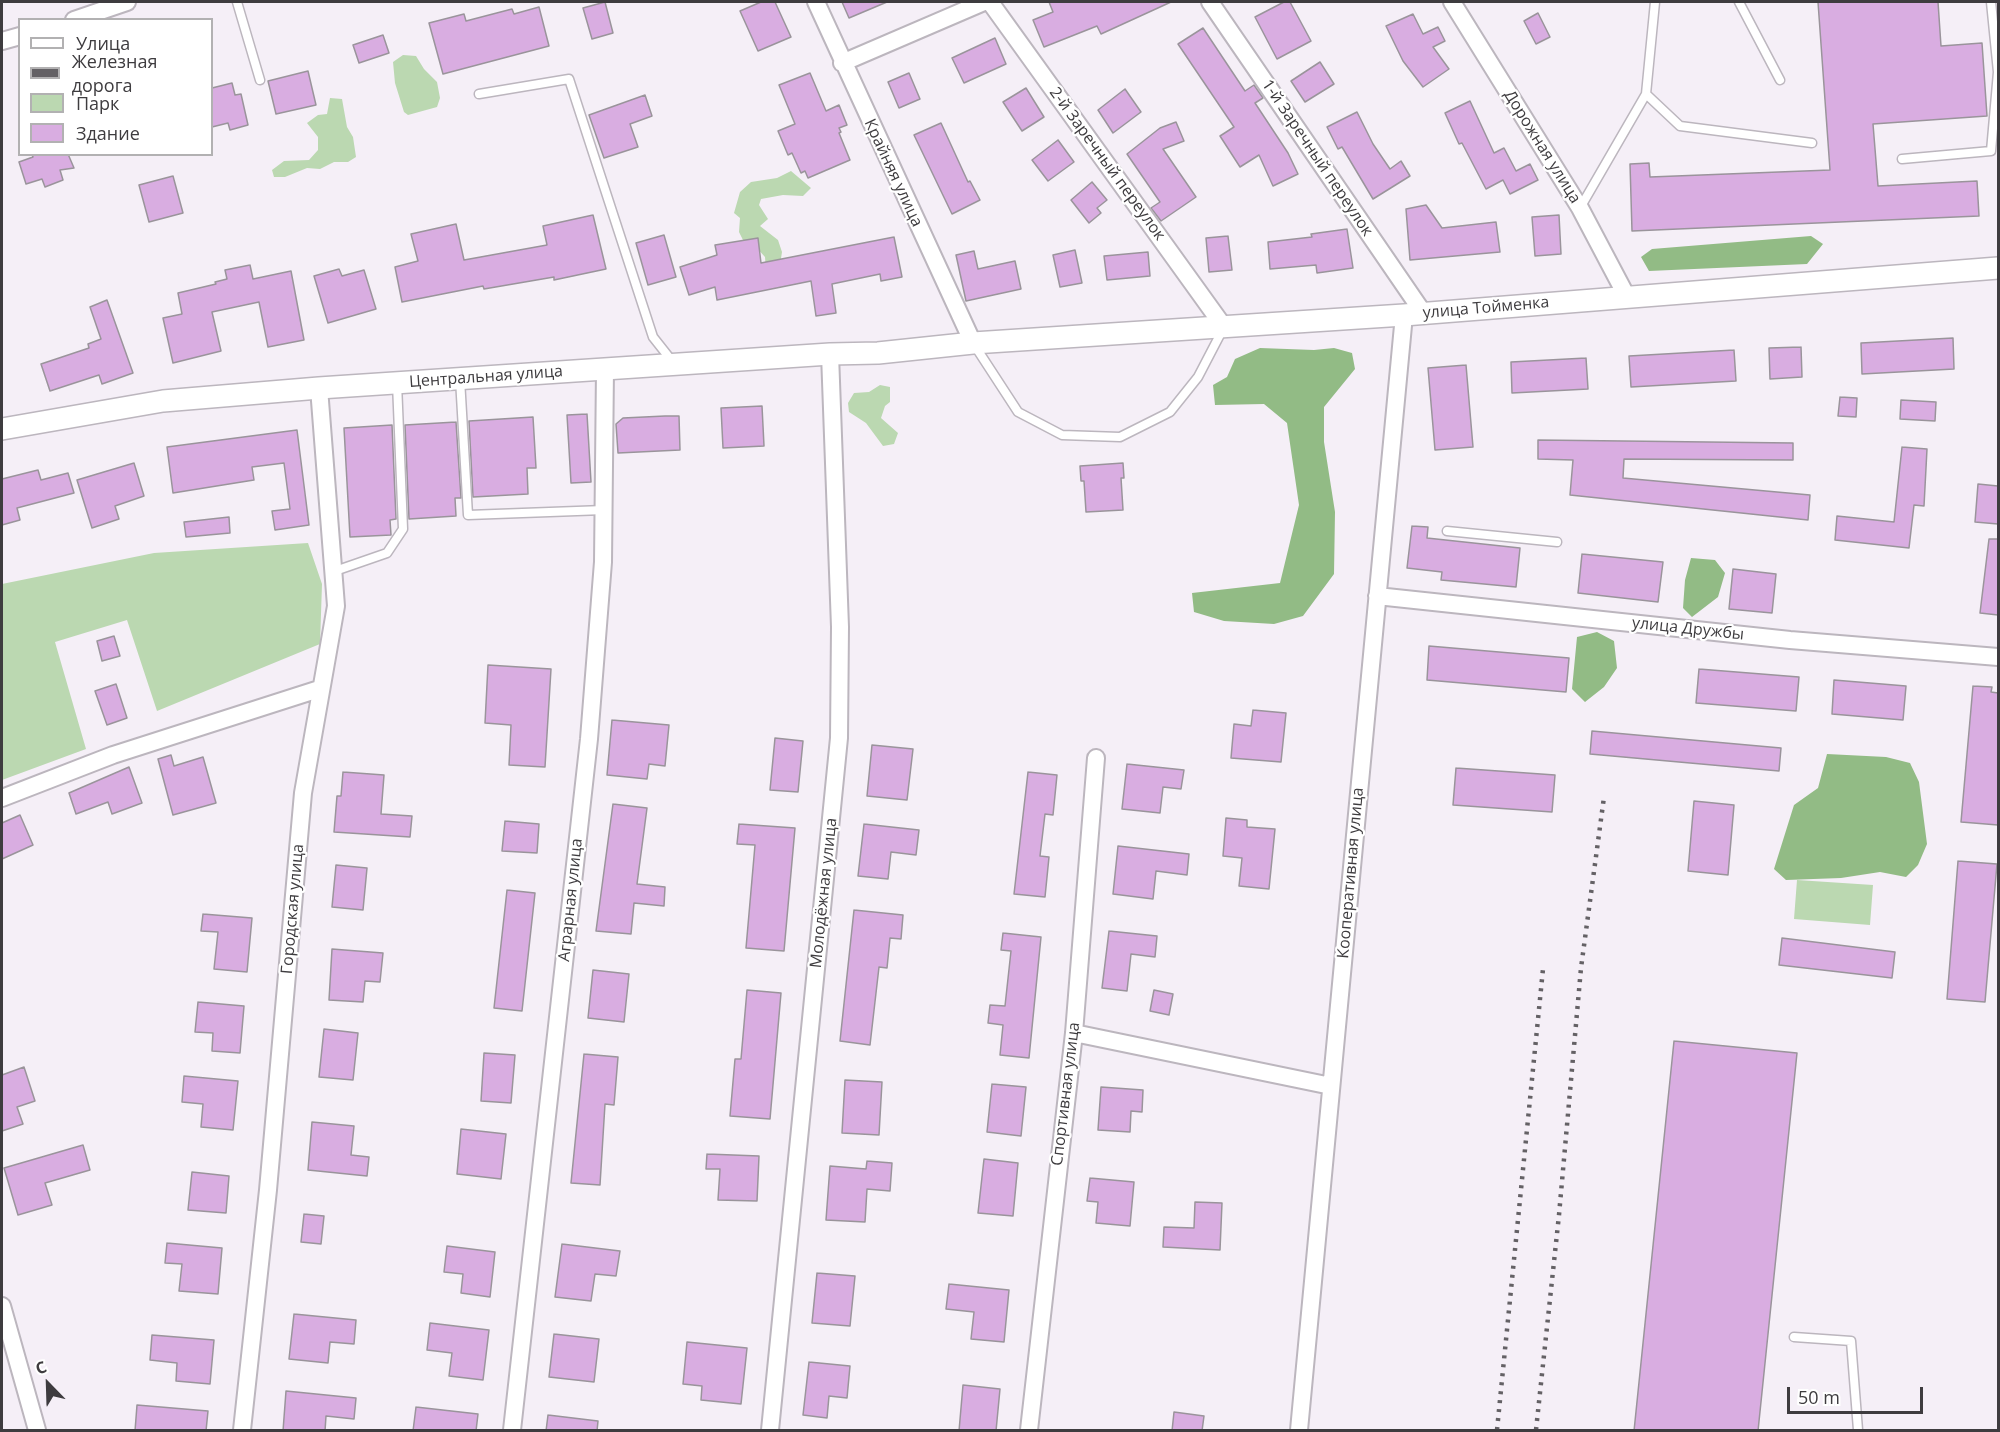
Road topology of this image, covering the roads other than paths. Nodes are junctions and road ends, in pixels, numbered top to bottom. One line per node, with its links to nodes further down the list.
1 (127, 2): 11 (street)
2 (237, 2): 15 (lane)
3 (816, 2): 14 (street, Крайняя улица)
4 (984, 2): 14 (street)
5 (990, 2): 25 (street, 2-й Заречный переулок)
6 (1210, 2): 24 (street, 1-й Заречный переулок)
7 (1452, 2): 21 (street, Дорожная улица)
8 (1655, 2): 18 (lane)
9 (1738, 2): 16 (lane)
10 (1991, 2): 20 (lane)
11 (80, 18)
12 (18, 37): 13 (street)
13 (2, 41)
14 (842, 63): 26 (street, Крайняя улица)
15 (260, 80)
16 (1780, 80)
17 (479, 94): 28 (lane)
18 (1646, 94): 19 (lane); 21 (lane)
19 (1812, 143)
20 (1902, 159)
21 (1580, 208): 23 (street, Дорожная улица)
22 (1998, 268): 23 (street, улица Тойменка)
23 (1627, 297): 24 (street, улица Тойменка)
24 (1414, 314): 25 (street, улица Тойменка); 38 (street, Кооперативная улица)
25 (1224, 327): 26 (street, улица Тойменка); 26 (lane)
26 (973, 343): 27 (street, Центральная улица)
27 (830, 354): 28 (street, Центральная улица); 50 (street, Молодёжная улица)
28 (674, 364): 29 (street, Центральная улица)
29 (604, 369): 30 (street, Центральная улица); 34 (street, Аграрная улица)
30 (460, 379): 31 (street, Центральная улица); 34 (lane)
31 (397, 383): 32 (street, Центральная улица); 37 (lane)
32 (319, 388): 33 (street, Центральная улица); 37 (street, Городская улица)
33 (2, 429)
34 (604, 510): 49 (street, Аграрная улица)
35 (1447, 531): 36 (lane)
36 (1557, 542)
37 (335, 571): 40 (street, Городская улица)
38 (1377, 596): 39 (street, улица Дружбы); 44 (street, Кооперативная улица)
39 (1998, 657)
40 (319, 689): 42 (street); 48 (street, Городская улица)
41 (1096, 758): 43 (street, Спортивная улица)
42 (2, 798)
43 (1074, 1033): 44 (street); 51 (street, Спортивная улица)
44 (1331, 1086): 52 (street, Кооперативная улица)
45 (2, 1306): 47 (street)
46 (1794, 1337): 53 (lane)
47 (37, 1431)
48 (242, 1431)
49 (512, 1431)
50 (770, 1431)
51 (1029, 1431)
52 (1299, 1431)
53 (1858, 1431)

